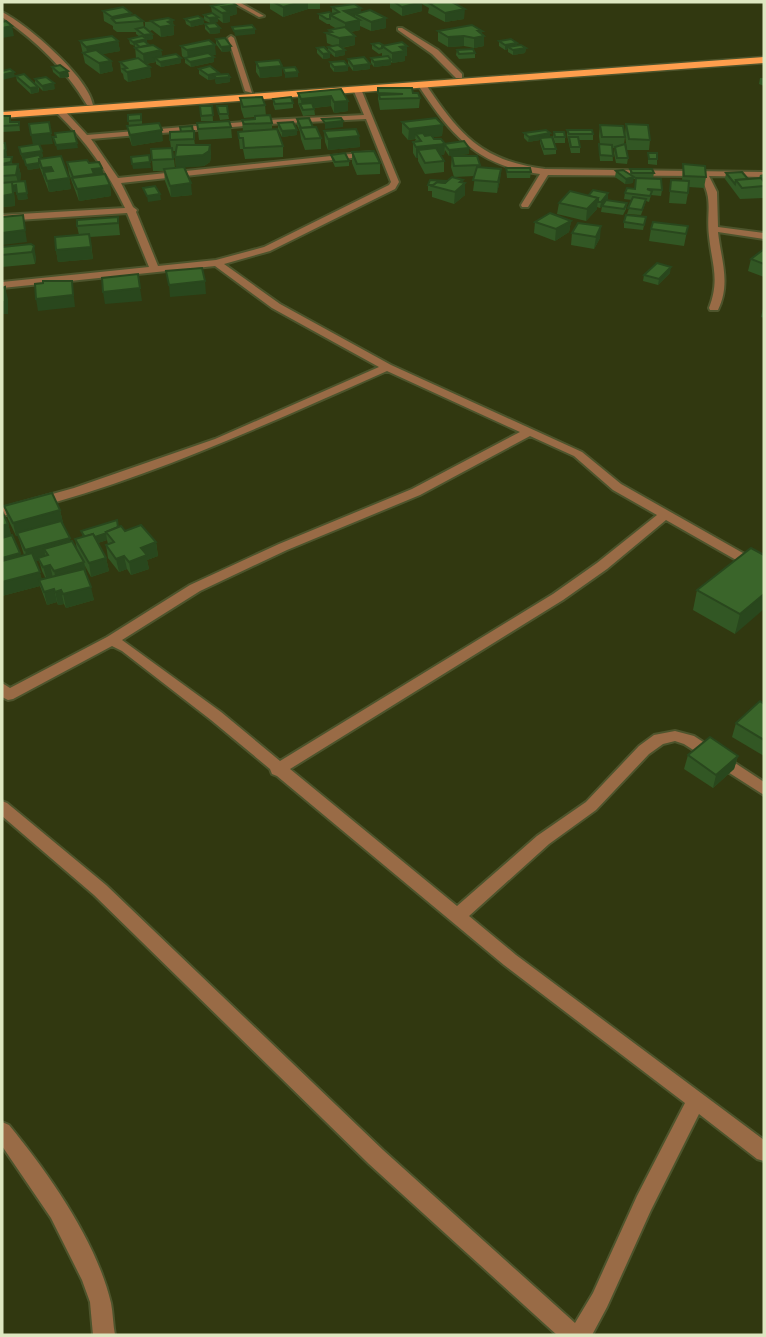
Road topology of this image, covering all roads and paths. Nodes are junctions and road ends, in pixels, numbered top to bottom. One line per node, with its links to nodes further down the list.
1 (234, 2): 3 (street)
2 (2, 14): 12 (street)
3 (261, 16)
4 (400, 29): 8 (street)
5 (230, 38): 11 (street)
6 (764, 54): 8 (main road)
7 (764, 60): 9 (main road)
8 (459, 76): 11 (main road)
9 (422, 85): 10 (main road); 19 (street)
10 (357, 89): 14 (main road); 16 (street)
11 (249, 91): 12 (main road)
12 (90, 103): 13 (main road)
13 (2, 109)
14 (60, 111): 15 (main road); 17 (street)
15 (2, 115)
16 (368, 117): 17 (street); 18 (street)
17 (87, 137): 22 (street)
18 (382, 153): 22 (street); 28 (street)
19 (545, 173): 21 (street); 23 (street)
20 (764, 174): 21 (street)
21 (704, 175): 26 (street)
22 (115, 181): 24 (street)
23 (525, 205)
24 (133, 210): 25 (street); 29 (street)
25 (2, 218)
26 (713, 229): 27 (street); 31 (street)
27 (764, 236)
28 (217, 263): 29 (street); 32 (street)
29 (154, 270): 30 (street)
30 (2, 285)
31 (713, 308)
32 (387, 367): 33 (street); 34 (street)
33 (527, 433): 35 (street); 37 (street)
34 (2, 512)
35 (664, 514): 36 (street); 39 (street)
36 (761, 565)
37 (113, 639): 38 (street); 39 (street)
38 (4, 694)
39 (277, 770): 42 (street)
40 (764, 789): 42 (street)
41 (2, 807): 47 (street)
42 (457, 918): 43 (street)
43 (696, 1100): 45 (street); 48 (street)
44 (2, 1131): 46 (street)
45 (764, 1152)
46 (104, 1335)
47 (573, 1335)
48 (580, 1335)

